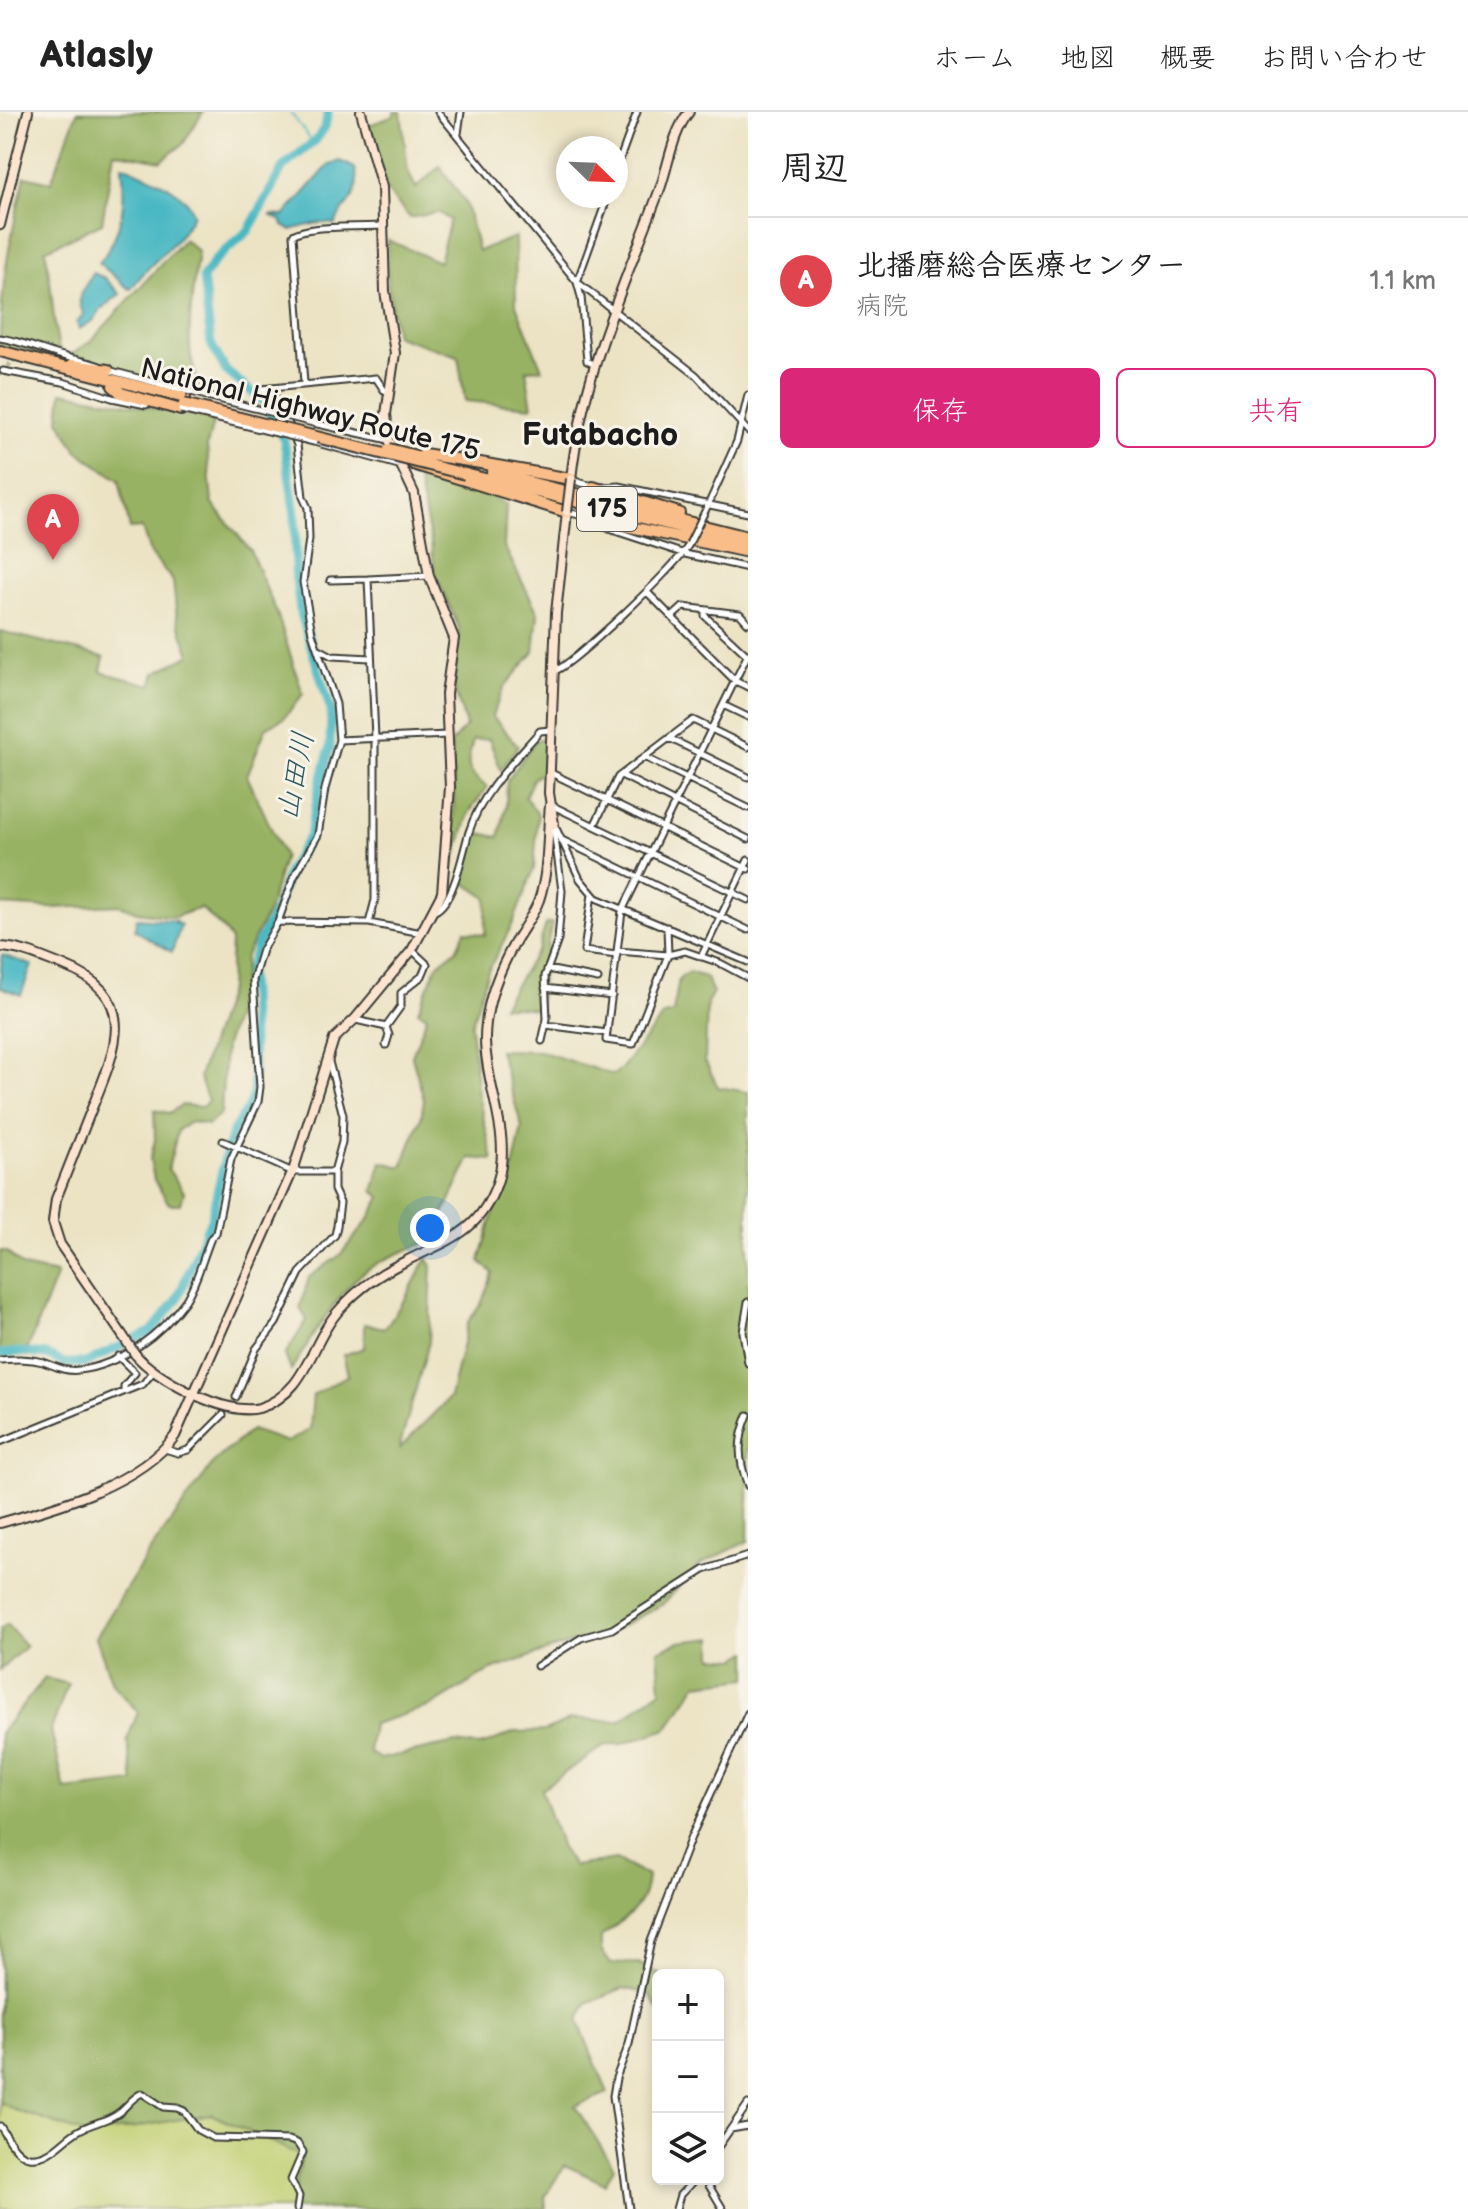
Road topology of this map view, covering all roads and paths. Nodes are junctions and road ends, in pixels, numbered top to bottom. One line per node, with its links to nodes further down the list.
1 (28, 112): 10 (street)
2 (361, 112): 11 (street)
3 (438, 112): 7 (street)
4 (461, 112): 7 (street)
5 (637, 112): 8 (street)
6 (689, 112): 13 (street)
7 (458, 135): 12 (street)
8 (628, 137)
9 (604, 208): 12 (street)
10 (0, 225)
11 (384, 226): 20 (street); 21 (street)
12 (577, 282): 13 (street); 16 (street)
13 (612, 310): 16 (street); 24 (street)
14 (0, 338): 19 (street)
15 (0, 351): 17 (highway, National Highway Route 175 / 175)
16 (593, 364): 29 (street)
17 (54, 365): 19 (highway); 23 (highway, National Highway Route 175 / 175)
18 (2, 368): 23 (highway, National Highway Route 175 / 175); 23 (street)
19 (108, 370): 23 (street)
20 (304, 383): 21 (street); 47 (street)
21 (389, 392): 26 (street)
22 (748, 395): 24 (street)
23 (184, 401): 26 (street, bridge); 27 (highway, National Highway Route 175 / 175, bridge); 27 (street, bridge); 28 (highway, National Highway Route 175 / 175, bridge)
24 (742, 423): 25 (street); 31 (street)
25 (748, 431)
26 (389, 440): 27 (street)
27 (405, 464): 28 (highway, National Highway Route 175 / 175, bridge); 40 (street)
28 (466, 470): 29 (highway); 32 (highway); 35 (highway, National Highway Route 175 / 175); 36 (highway, National Highway Route 175 / 175)
29 (571, 479): 30 (street); 32 (street, bridge)
30 (593, 487): 31 (street); 35 (highway)
31 (708, 505): 33 (street); 38 (street, bridge)
32 (567, 512): 34 (street); 50 (street)
33 (748, 513)
34 (593, 519): 37 (highway); 38 (street)
35 (748, 534)
36 (748, 544)
37 (748, 552)
38 (685, 554): 39 (street); 43 (street)
39 (748, 568)
40 (429, 576): 41 (street); 57 (street)
41 (368, 579): 42 (street); 49 (street)
42 (330, 580)
43 (647, 592): 45 (street); 50 (street)
44 (705, 610): 45 (street); 46 (street); 48 (street)
45 (672, 617): 51 (street)
46 (748, 623)
47 (318, 649): 49 (street); 60 (street)
48 (748, 655): 51 (street)
49 (371, 658): 58 (street)
50 (554, 671): 56 (street)
51 (735, 681): 52 (street); 53 (street)
52 (748, 687)
53 (723, 705): 54 (street); 55 (street)
54 (748, 717)
55 (711, 729): 59 (street); 61 (street); 62 (street)
56 (551, 730): 64 (street); 84 (street)
57 (447, 735): 58 (street); 84 (street)
58 (375, 738): 60 (street); 88 (street)
59 (669, 738): 62 (street); 63 (street)
60 (339, 740): 87 (street)
61 (748, 747)
62 (699, 753): 66 (street); 67 (street)
63 (644, 757): 65 (street); 67 (street)
64 (550, 773): 68 (street); 70 (street)
65 (621, 775): 68 (street); 69 (street)
66 (748, 777)
67 (687, 778): 69 (street); 71 (street)
68 (606, 800): 73 (street); 74 (street)
69 (675, 803): 74 (street); 75 (street)
70 (550, 805): 72 (street); 73 (street); 121 (street)
71 (748, 808)
72 (554, 824): 76 (street); 99 (street)
73 (595, 824): 77 (street)
74 (663, 827): 77 (street); 79 (street)
75 (748, 839)
76 (561, 840): 80 (street); 82 (street)
77 (651, 852): 80 (street); 81 (street)
78 (748, 860): 79 (street)
79 (746, 868): 81 (street)
80 (639, 876): 85 (street); 86 (street)
81 (733, 892): 83 (street); 86 (street)
82 (592, 894): 85 (street); 95 (street)
83 (748, 900)
84 (435, 911): 91 (street)
85 (622, 911): 89 (street); 95 (street)
86 (721, 917): 90 (street); 92 (street)
87 (278, 922): 88 (street); 112 (street)
88 (369, 923): 91 (street)
89 (667, 927): 92 (street); 96 (street)
90 (748, 930)
91 (422, 933): 94 (street)
92 (707, 943): 97 (street); 98 (street)
93 (0, 947): 119 (street, bridge)
94 (412, 950): 104 (street); 106 (street)
95 (617, 953): 96 (street); 103 (street)
96 (668, 955): 97 (street); 107 (street)
97 (701, 957): 100 (street)
98 (748, 962)
99 (547, 969): 101 (street); 102 (street)
100 (748, 978)
101 (598, 979)
102 (545, 988): 103 (street); 105 (street)
103 (612, 996): 107 (street)
104 (355, 1019): 106 (street); 110 (street)
105 (546, 1025): 107 (street); 108 (street)
106 (386, 1027): 109 (street)
107 (607, 1033)
108 (542, 1041)
109 (386, 1045)
110 (328, 1057): 113 (street); 114 (street)
111 (223, 1141): 112 (street)
112 (236, 1146): 113 (street); 116 (street)
113 (293, 1172): 114 (street); 121 (street)
114 (334, 1172): 122 (street)
115 (748, 1302): 118 (street)
116 (118, 1356): 117 (street); 120 (street)
117 (0, 1360)
118 (748, 1363)
119 (153, 1372): 120 (street); 121 (street)
120 (124, 1391): 125 (street)
121 (195, 1393): 126 (street)
122 (236, 1397)
123 (223, 1415): 126 (street)
124 (748, 1415): 127 (street)
125 (0, 1442)
126 (165, 1449): 128 (street)
127 (748, 1486)
128 (0, 1523)
129 (748, 1556): 130 (street)
130 (537, 1666)
131 (748, 1713): 140 (street)
132 (748, 2104): 135 (street)
133 (0, 2126): 139 (street)
134 (748, 2126): 135 (street)
135 (730, 2129): 136 (street)
136 (724, 2138)
137 (689, 2185): 141 (street)
138 (708, 2185): 142 (street)
139 (297, 2209)
140 (629, 2209)
141 (676, 2209)
142 (723, 2209)

